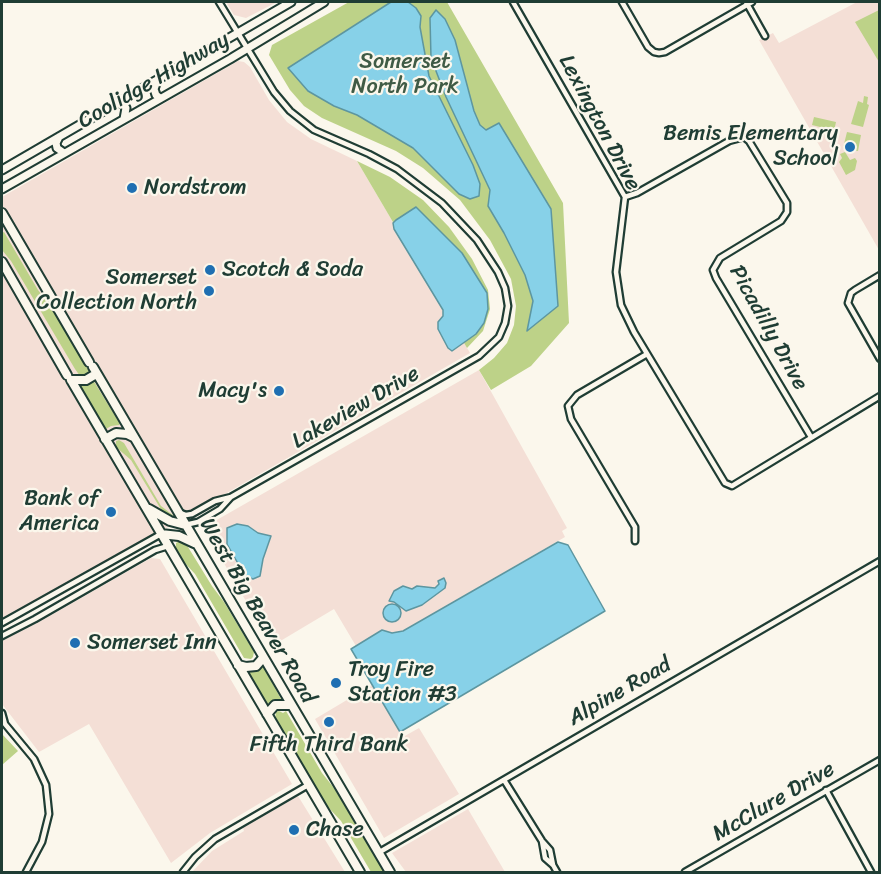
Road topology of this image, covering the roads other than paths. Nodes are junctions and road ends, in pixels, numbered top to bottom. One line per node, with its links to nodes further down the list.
1 (219, 2): 7 (street)
2 (291, 2): 7 (main road, Coolidge Highway)
3 (324, 2): 9 (main road, Coolidge Highway)
4 (513, 2): 18 (street, Lexington Drive)
5 (622, 2): 6 (street)
6 (748, 2): 8 (street)
7 (237, 33): 9 (street); 10 (main road, Coolidge Highway)
8 (765, 36)
9 (248, 47): 11 (main road, Coolidge Highway); 31 (street, Lakeview Drive)
10 (157, 81): 11 (main road); 12 (main road, Coolidge Highway)
11 (160, 98): 13 (main road, Coolidge Highway)
12 (121, 101): 13 (main road); 14 (main road, Coolidge Highway)
13 (124, 119): 15 (main road, Coolidge Highway)
14 (59, 136): 15 (main road); 16 (main road, Coolidge Highway)
15 (64, 153): 17 (main road, Coolidge Highway)
16 (2, 170)
17 (2, 189)
18 (625, 197): 23 (street, Lexington Drive); 29 (street, Picadilly Drive)
19 (2, 213): 20 (main road, West Big Beaver Road)
20 (5, 225): 25 (main road, West Big Beaver Road)
21 (2, 262): 26 (main road, West Big Beaver Road)
22 (879, 275): 24 (street)
23 (647, 354): 29 (street, Lexington Drive); 36 (street)
24 (879, 359)
25 (93, 368): 26 (main road); 28 (main road, West Big Beaver Road)
26 (69, 378): 30 (main road, West Big Beaver Road)
27 (879, 396): 29 (street)
28 (133, 437): 30 (main road); 33 (main road, West Big Beaver Road)
29 (811, 437)
30 (105, 439): 32 (main road, West Big Beaver Road)
31 (231, 497): 33 (street, Lakeview Drive); 34 (street, Lakeview Drive)
32 (146, 507): 34 (main road); 35 (main road, West Big Beaver Road)
33 (178, 512): 34 (main road, West Big Beaver Road)
34 (185, 525): 38 (main road, West Big Beaver Road)
35 (161, 534): 37 (main road, West Big Beaver Road); 38 (main road); 40 (street)
36 (635, 541)
37 (168, 546): 41 (street); 43 (main road, West Big Beaver Road)
38 (197, 546): 42 (main road, West Big Beaver Road)
39 (879, 561): 49 (street, Alpine Road)
40 (2, 623)
41 (2, 636)
42 (263, 658): 43 (main road); 44 (main road, West Big Beaver Road)
43 (238, 665): 46 (main road, West Big Beaver Road)
44 (291, 705): 46 (main road); 52 (main road, West Big Beaver Road)
45 (2, 713): 47 (street)
46 (267, 714): 50 (main road, West Big Beaver Road)
47 (3, 723): 53 (street)
48 (879, 760): 51 (street, McClure Drive)
49 (504, 780): 52 (street, Alpine Road); 57 (street)
50 (308, 785): 54 (street); 55 (main road, West Big Beaver Road)
51 (826, 790): 58 (street, McClure Drive); 59 (street)
52 (378, 853): 56 (main road, West Big Beaver Road)
53 (26, 873)
54 (183, 873)
55 (360, 873)
56 (390, 873)
57 (557, 873)
58 (685, 873)
59 (871, 873)

